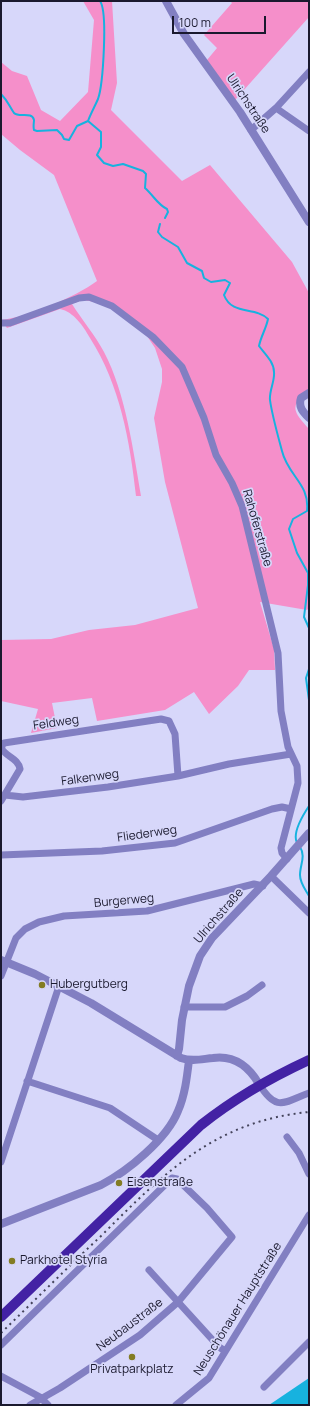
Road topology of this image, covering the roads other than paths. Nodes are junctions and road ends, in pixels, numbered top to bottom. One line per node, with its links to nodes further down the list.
1 (166, 1): 4 (street, Ulrichstraße)
2 (309, 72): 3 (street)
3 (276, 108): 4 (street); 5 (street)
4 (251, 130): 6 (street, Ulrichstraße)
5 (309, 131)
6 (309, 222)
7 (1, 323): 10 (street, Rahoferstraße)
8 (309, 393): 9 (street)
9 (309, 418)
10 (291, 754): 11 (street, Falkenweg); 13 (street, Rahoferstraße)
11 (178, 776): 12 (street, Falkenweg); 12 (street, Feldweg)
12 (3, 798)
13 (291, 809): 15 (street, Fliederweg); 16 (street, Rahoferstraße)
14 (309, 833): 16 (street, Ulrichstraße)
15 (1, 855)
16 (287, 859): 17 (street, Ulrichstraße)
17 (272, 876): 18 (street, Ulrichstraße); 19 (street)
18 (263, 886): 20 (street, Burgerweg); 24 (street, Ulrichstraße)
19 (309, 913)
20 (3, 961): 21 (street, Burgerweg); 23 (street)
21 (1, 976)
22 (262, 985): 24 (street)
23 (59, 986): 25 (street); 28 (street)
24 (184, 1007): 25 (street, Ulrichstraße)
25 (177, 1056): 26 (street)
26 (189, 1060): 29 (street); 32 (street)
27 (309, 1060): 29 (main road)
28 (27, 1081): 32 (street); 33 (street)
29 (259, 1084): 30 (street); 39 (main road)
30 (309, 1093)
31 (287, 1137): 34 (street)
32 (158, 1140): 36 (street)
33 (1, 1162)
34 (309, 1174)
35 (309, 1215): 42 (street, Neuschönauer Hauptstraße)
36 (1, 1224)
37 (149, 1270): 38 (street)
38 (178, 1302): 41 (street, Neubaustraße); 42 (street); 45 (street, Neubaustraße)
39 (1, 1317)
40 (309, 1342): 44 (street)
41 (1, 1345)
42 (225, 1351): 48 (street, Neuschönauer Hauptstraße)
43 (1, 1376): 45 (street)
44 (264, 1387)
45 (42, 1399): 46 (street, Neubaustraße); 47 (street)
46 (30, 1405)
47 (48, 1405)
48 (176, 1405)

